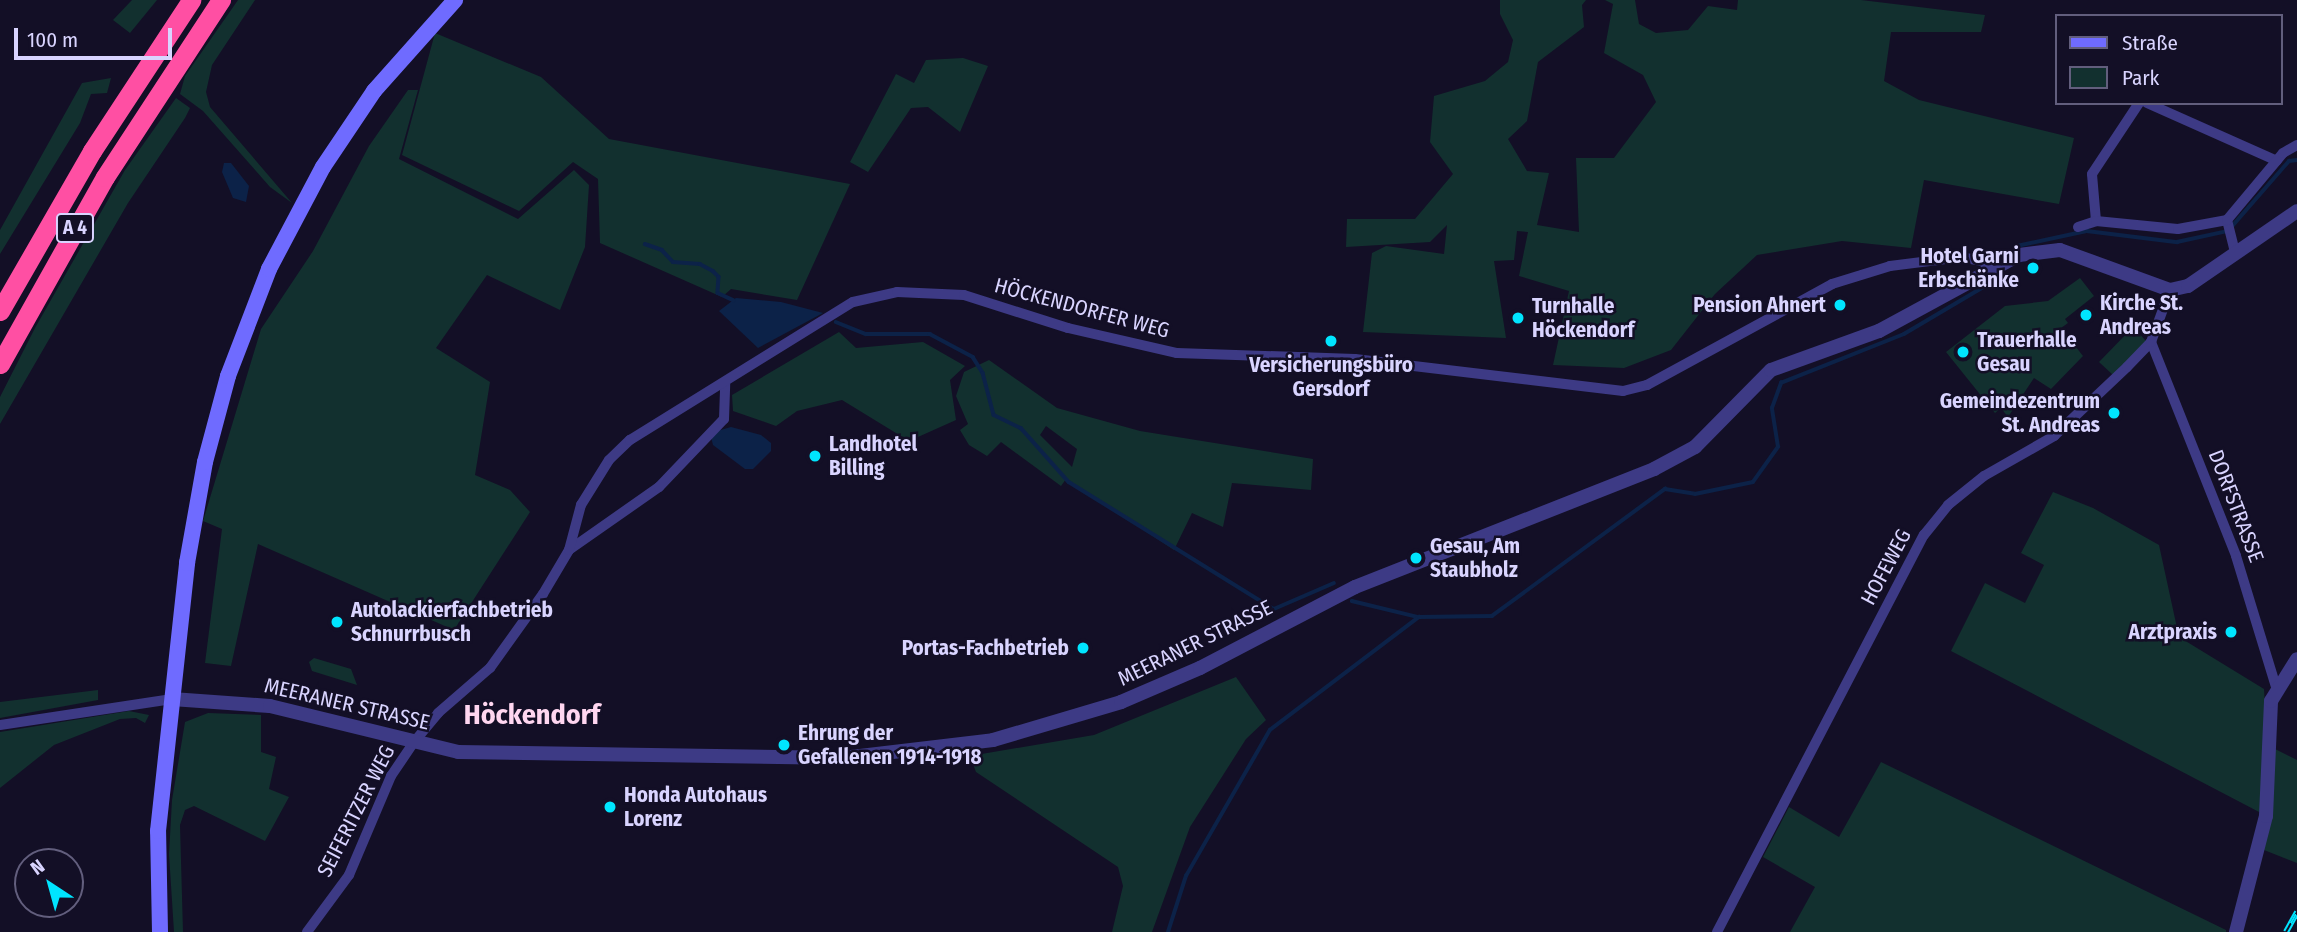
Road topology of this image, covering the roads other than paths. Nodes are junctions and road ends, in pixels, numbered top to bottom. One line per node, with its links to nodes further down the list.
1 (191, 0): 15 (highway, A 4)
2 (221, 0): 17 (highway, A 4)
3 (455, 0): 22 (main road)
4 (2138, 105): 9 (street)
5 (2151, 105): 7 (street)
6 (2297, 145): 7 (street)
7 (2277, 161): 11 (street)
8 (2297, 211): 12 (street)
9 (2096, 221): 10 (street); 11 (street)
10 (2078, 227)
11 (2229, 227): 12 (street)
12 (2235, 253): 14 (street)
13 (1991, 270): 14 (street, MEERANER STRASSE); 18 (street, HÖCKENDORFER WEG); 24 (street, MEERANER STRASSE)
14 (2170, 290): 16 (street, HOFEWEG)
15 (0, 311)
16 (2151, 342): 21 (street, DORFSTRASSE); 27 (street, HOFEWEG)
17 (0, 364)
18 (725, 384): 19 (street); 19 (street, HÖCKENDORFER WEG)
19 (569, 550): 24 (street, HÖCKENDORFER WEG)
20 (2297, 659): 21 (street)
21 (2276, 687): 28 (street)
22 (172, 699): 23 (street, MEERANER STRASSE); 24 (street, MEERANER STRASSE); 25 (main road)
23 (0, 725)
24 (414, 741): 26 (street, SEIFERITZER WEG)
25 (160, 932)
26 (307, 932)
27 (1717, 932)
28 (2236, 932)

